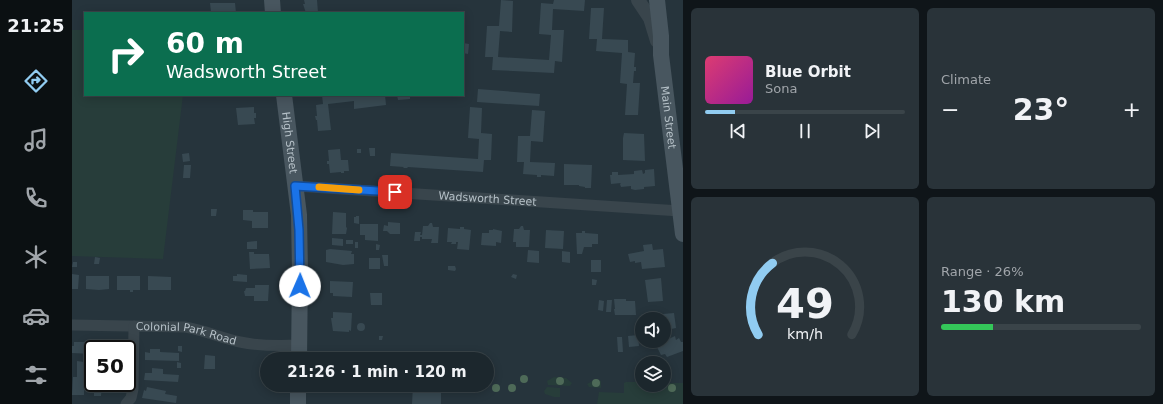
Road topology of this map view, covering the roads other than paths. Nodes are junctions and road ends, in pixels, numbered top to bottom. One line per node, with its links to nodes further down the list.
1 (272, 0): 4 (main road)
2 (638, 0): 5 (street)
3 (657, 0): 5 (main road, Main Street)
4 (273, 12)
5 (661, 55): 8 (main road, Main Street)
6 (284, 96): 7 (main road, High Street)
7 (295, 186): 8 (street, Wadsworth Street); 12 (main road, High Street)
8 (680, 211): 9 (main road, Main Street)
9 (683, 234)
10 (72, 325): 11 (street, Colonial Park Road)
11 (134, 326): 12 (street, Colonial Park Road); 14 (street)
12 (299, 352)
13 (298, 392): 15 (main road)
14 (126, 404)
15 (298, 404)

